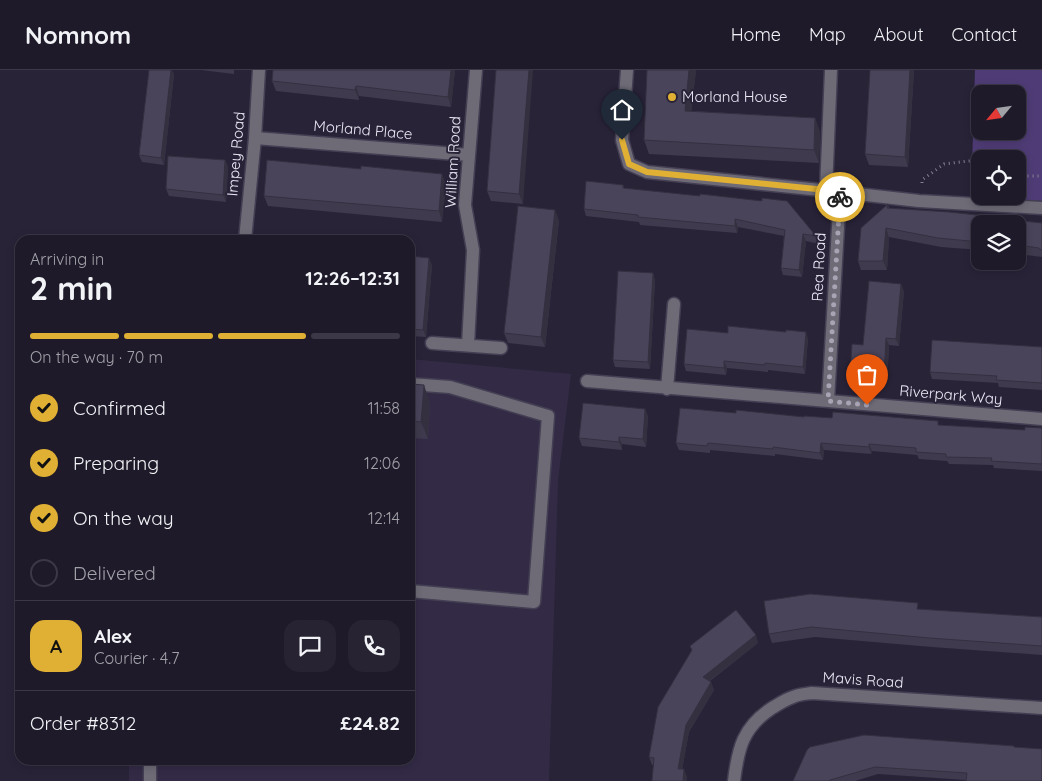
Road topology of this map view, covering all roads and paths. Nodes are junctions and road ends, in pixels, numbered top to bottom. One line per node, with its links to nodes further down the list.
1 (259, 70): 5 (street, Impey Road)
2 (476, 70): 6 (street, William Road)
3 (627, 70): 10 (street)
4 (831, 70): 10 (street)
5 (255, 138): 6 (street, Morland Place); 14 (street, Impey Road)
6 (469, 155): 17 (street, William Road)
7 (971, 161): 12 (path)
8 (1026, 176): 9 (path)
9 (1042, 176)
10 (826, 190): 11 (street)
11 (840, 192): 12 (street); 22 (street, Rea Road)
12 (919, 202): 13 (street)
13 (1042, 208)
14 (245, 235)
15 (674, 304): 21 (street)
16 (432, 343): 17 (street)
17 (468, 345): 18 (street)
18 (500, 348)
19 (587, 381): 21 (street)
20 (415, 384): 24 (street)
21 (667, 388): 22 (street)
22 (828, 401): 23 (street, Riverpark Way)
23 (1042, 419)
24 (415, 591)
25 (1042, 708): 28 (street, Mavis Road)
26 (150, 765): 27 (street)
27 (150, 781)
28 (734, 781)

